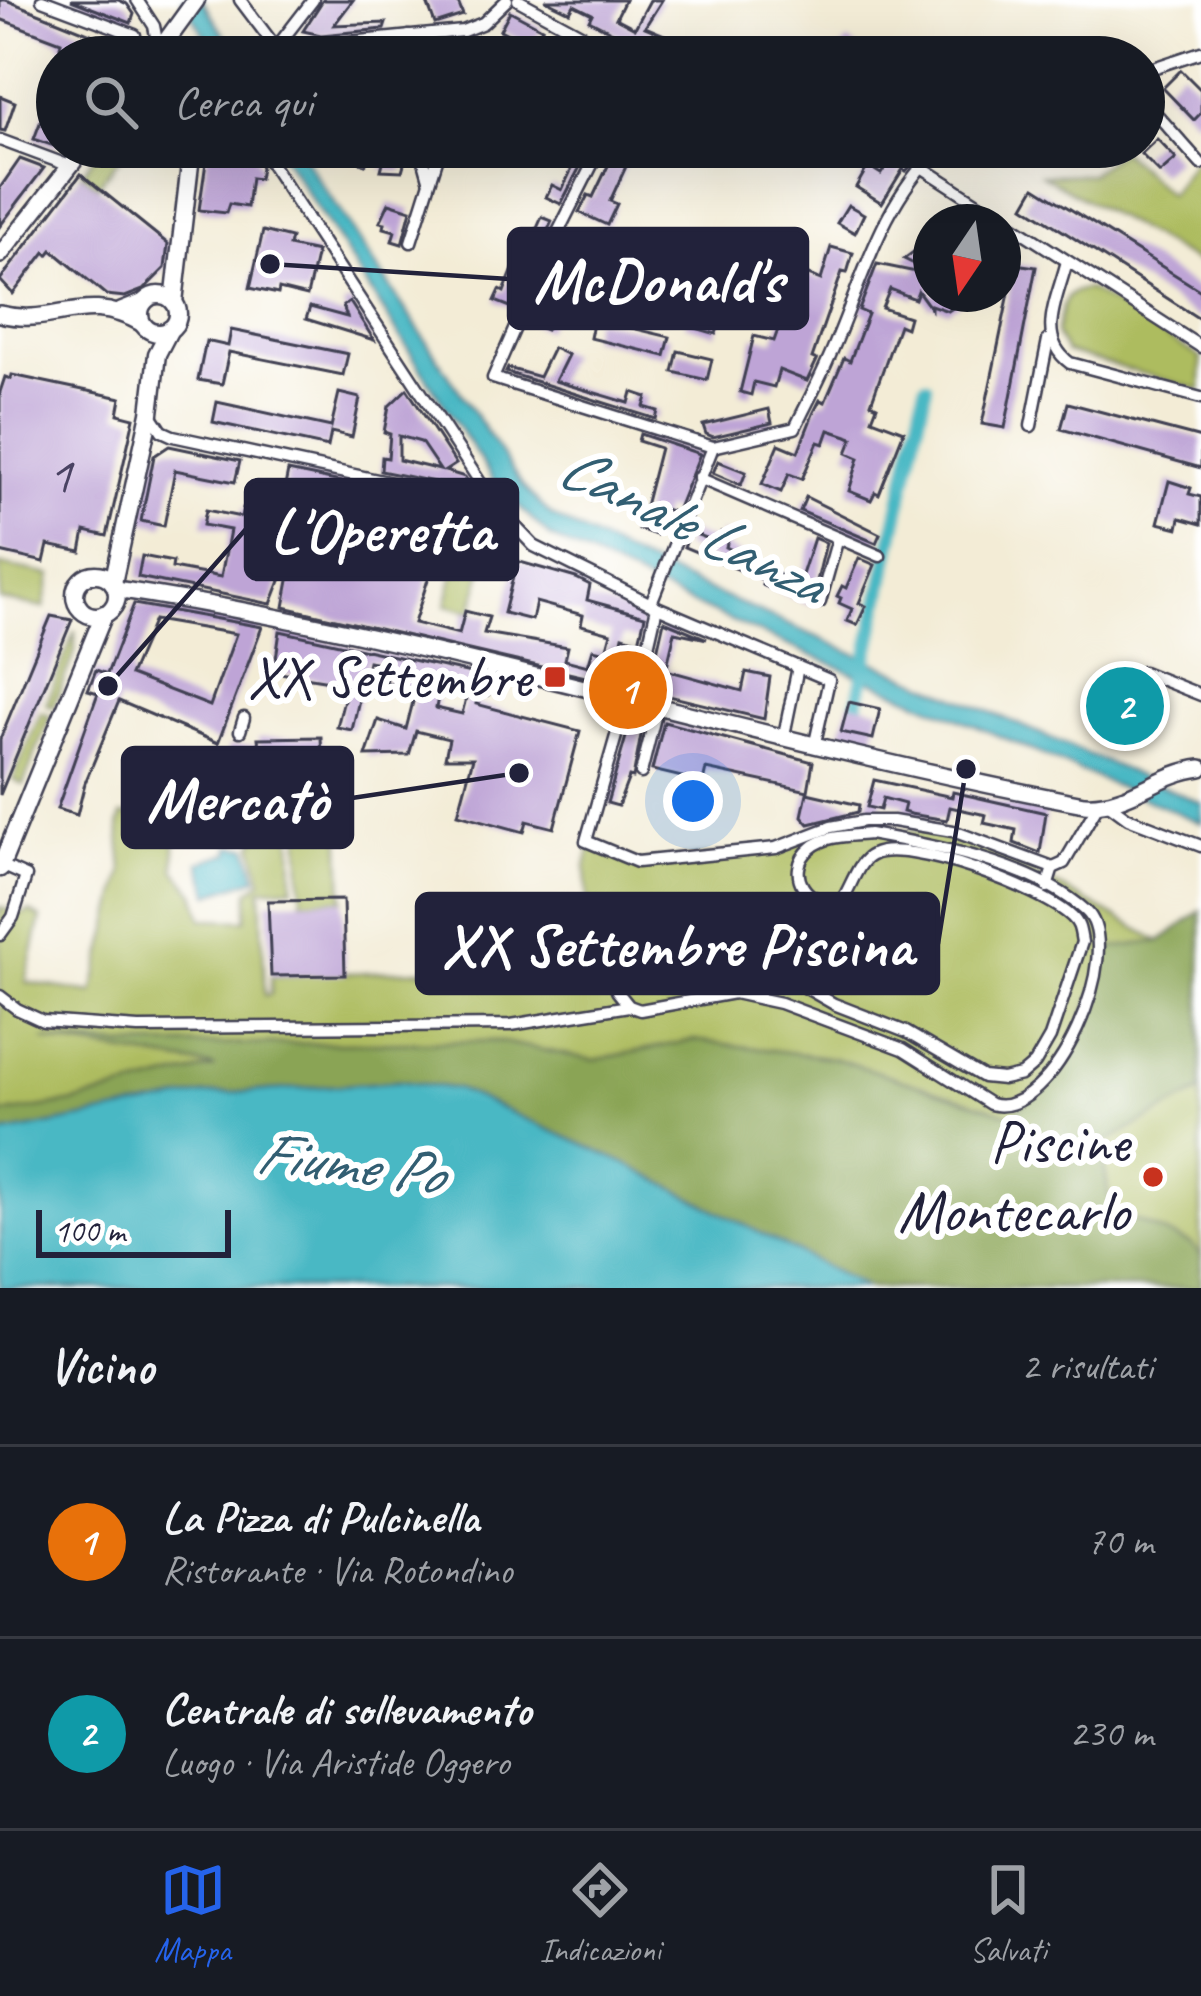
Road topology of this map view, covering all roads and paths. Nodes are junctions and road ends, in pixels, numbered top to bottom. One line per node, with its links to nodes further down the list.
1 (42, 0): 8 (street)
2 (137, 0): 9 (street)
3 (196, 0): 10 (main road)
4 (240, 0): 11 (street)
5 (313, 0): 12 (street)
6 (507, 0): 13 (street)
7 (518, 0): 14 (street)
8 (135, 35)
9 (158, 36)
10 (169, 36)
11 (267, 36)
12 (285, 36)
13 (409, 36)
14 (584, 36)
15 (1201, 52): 16 (street)
16 (1165, 63)
17 (1165, 124): 20 (street)
18 (0, 140): 19 (street)
19 (36, 153)
20 (1201, 164)
21 (68, 168): 31 (main road)
22 (191, 168): 33 (main road)
23 (274, 168): 48 (street)
24 (426, 168): 29 (street)
25 (434, 168): 29 (street)
26 (591, 168): 46 (street)
27 (919, 168): 46 (street)
28 (923, 168): 32 (street)
29 (430, 182): 30 (street)
30 (411, 242)
31 (0, 255)
32 (1067, 261): 40 (street); 41 (street)
33 (175, 269): 34 (main road); 35 (main road)
34 (149, 299): 35 (main road); 36 (main road); 38 (main road)
35 (174, 302): 39 (main road)
36 (121, 311): 37 (main road); 38 (main road)
37 (0, 314)
38 (145, 326): 39 (main road); 42 (main road)
39 (170, 329): 42 (main road)
40 (1048, 336): 43 (street); 45 (street)
41 (1201, 347)
42 (158, 354): 44 (main road)
43 (1201, 398)
44 (150, 413): 48 (street); 49 (main road)
45 (1031, 426)
46 (713, 447): 47 (street)
47 (699, 478): 50 (street); 54 (street)
48 (496, 506): 54 (street)
49 (122, 537): 52 (main road); 53 (main road)
50 (838, 538): 51 (street); 55 (street)
51 (880, 556)
52 (89, 575): 53 (main road); 56 (main road)
53 (114, 586): 57 (main road); 60 (main road)
54 (653, 601): 59 (street); 64 (street)
55 (820, 602)
56 (84, 612): 57 (main road); 58 (main road)
57 (104, 614): 58 (main road)
58 (84, 666): 72 (main road)
59 (798, 667): 66 (street); 67 (street)
60 (492, 668): 62 (street); 64 (main road)
61 (1143, 672): 63 (street)
62 (485, 690)
63 (1201, 695)
64 (631, 702): 65 (main road); 73 (street)
65 (657, 709): 66 (main road); 69 (street)
66 (783, 740): 67 (main road)
67 (814, 747): 70 (main road)
68 (1201, 768): 70 (main road)
69 (641, 773)
70 (1103, 805): 71 (street); 73 (street)
71 (1201, 846)
72 (1, 866): 76 (street)
73 (1053, 868): 74 (street)
74 (1047, 887): 79 (street); 79 (street)
75 (0, 914): 76 (street)
76 (14, 917): 77 (street)
77 (0, 935)
78 (0, 995): 79 (street)
79 (629, 1006)

